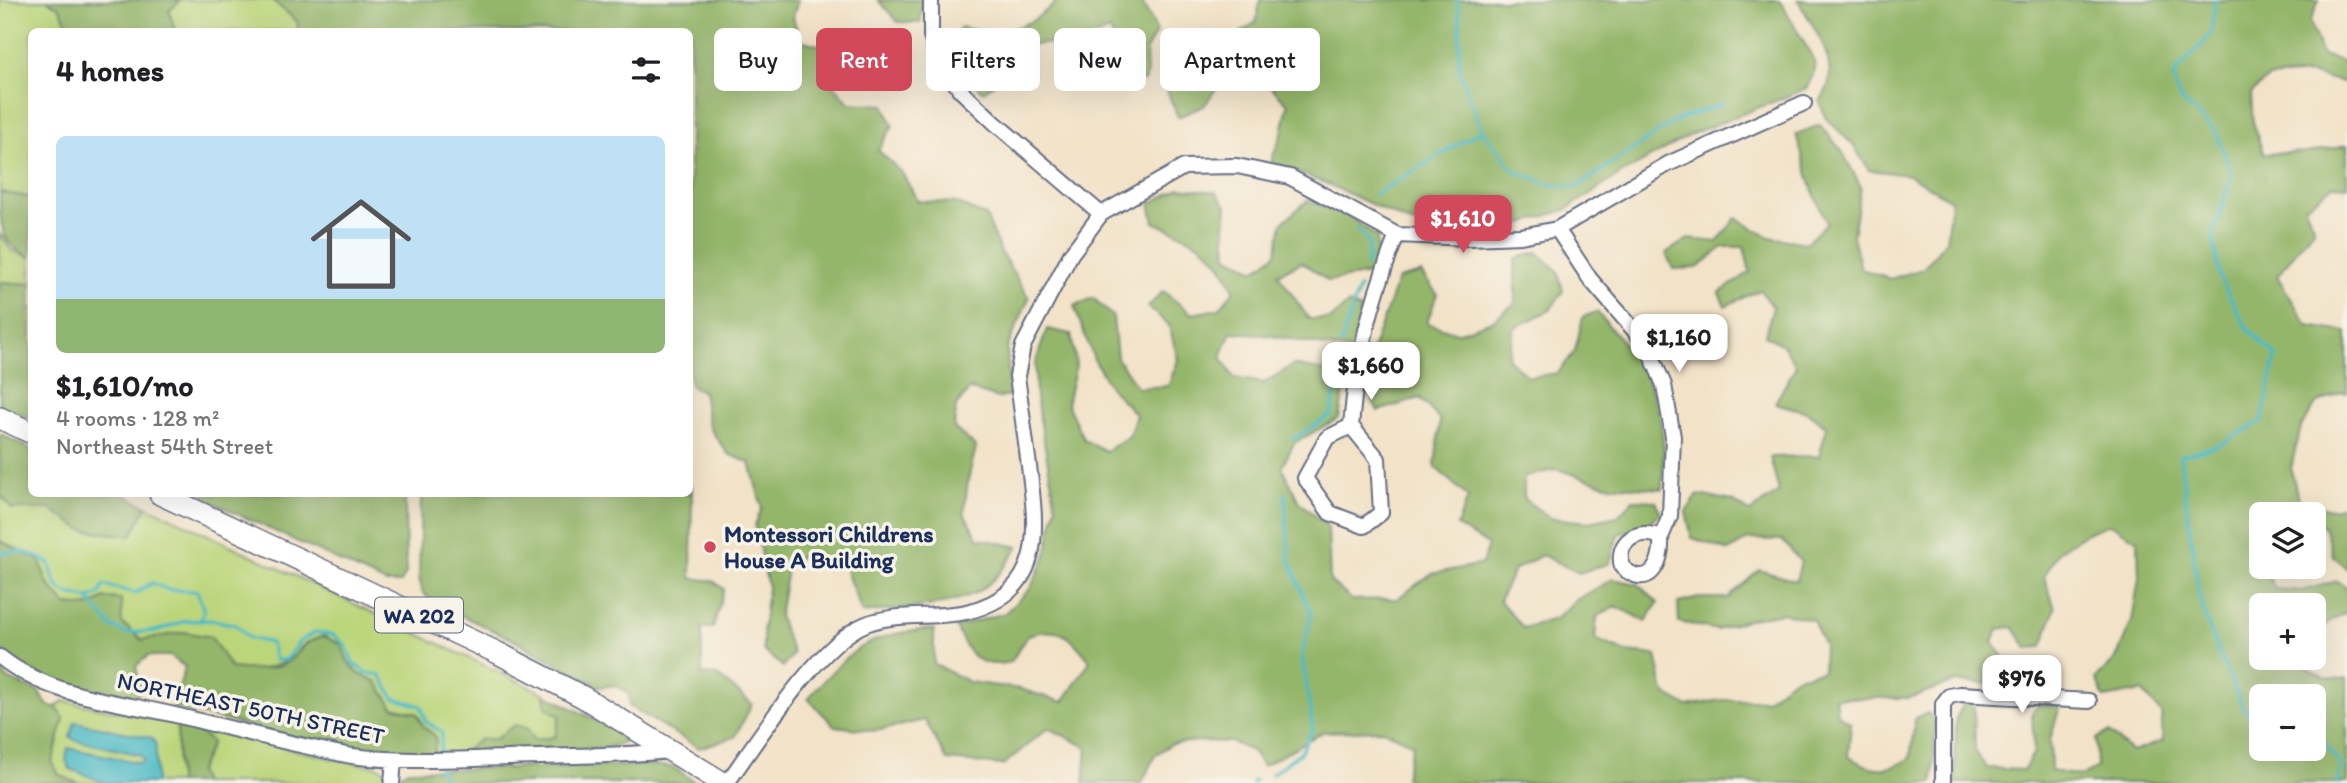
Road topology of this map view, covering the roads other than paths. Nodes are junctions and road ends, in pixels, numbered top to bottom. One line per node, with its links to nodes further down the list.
1 (931, 0): 3 (street)
2 (1804, 103): 4 (street)
3 (1101, 214): 5 (street); 16 (street)
4 (1557, 229): 5 (street); 10 (street)
5 (1397, 235): 7 (street)
6 (0, 418): 8 (main road)
7 (1351, 426): 7 (street)
8 (28, 431)
9 (166, 497): 13 (main road, WA 202)
10 (1661, 537)
11 (0, 657): 14 (street, NORTHEAST 50TH STREET)
12 (2089, 701): 17 (street)
13 (671, 751): 14 (street, NORTHEAST 50TH STREET); 16 (main road, WA 202)
14 (394, 761): 15 (street)
15 (392, 783)
16 (725, 783)
17 (1943, 783)

